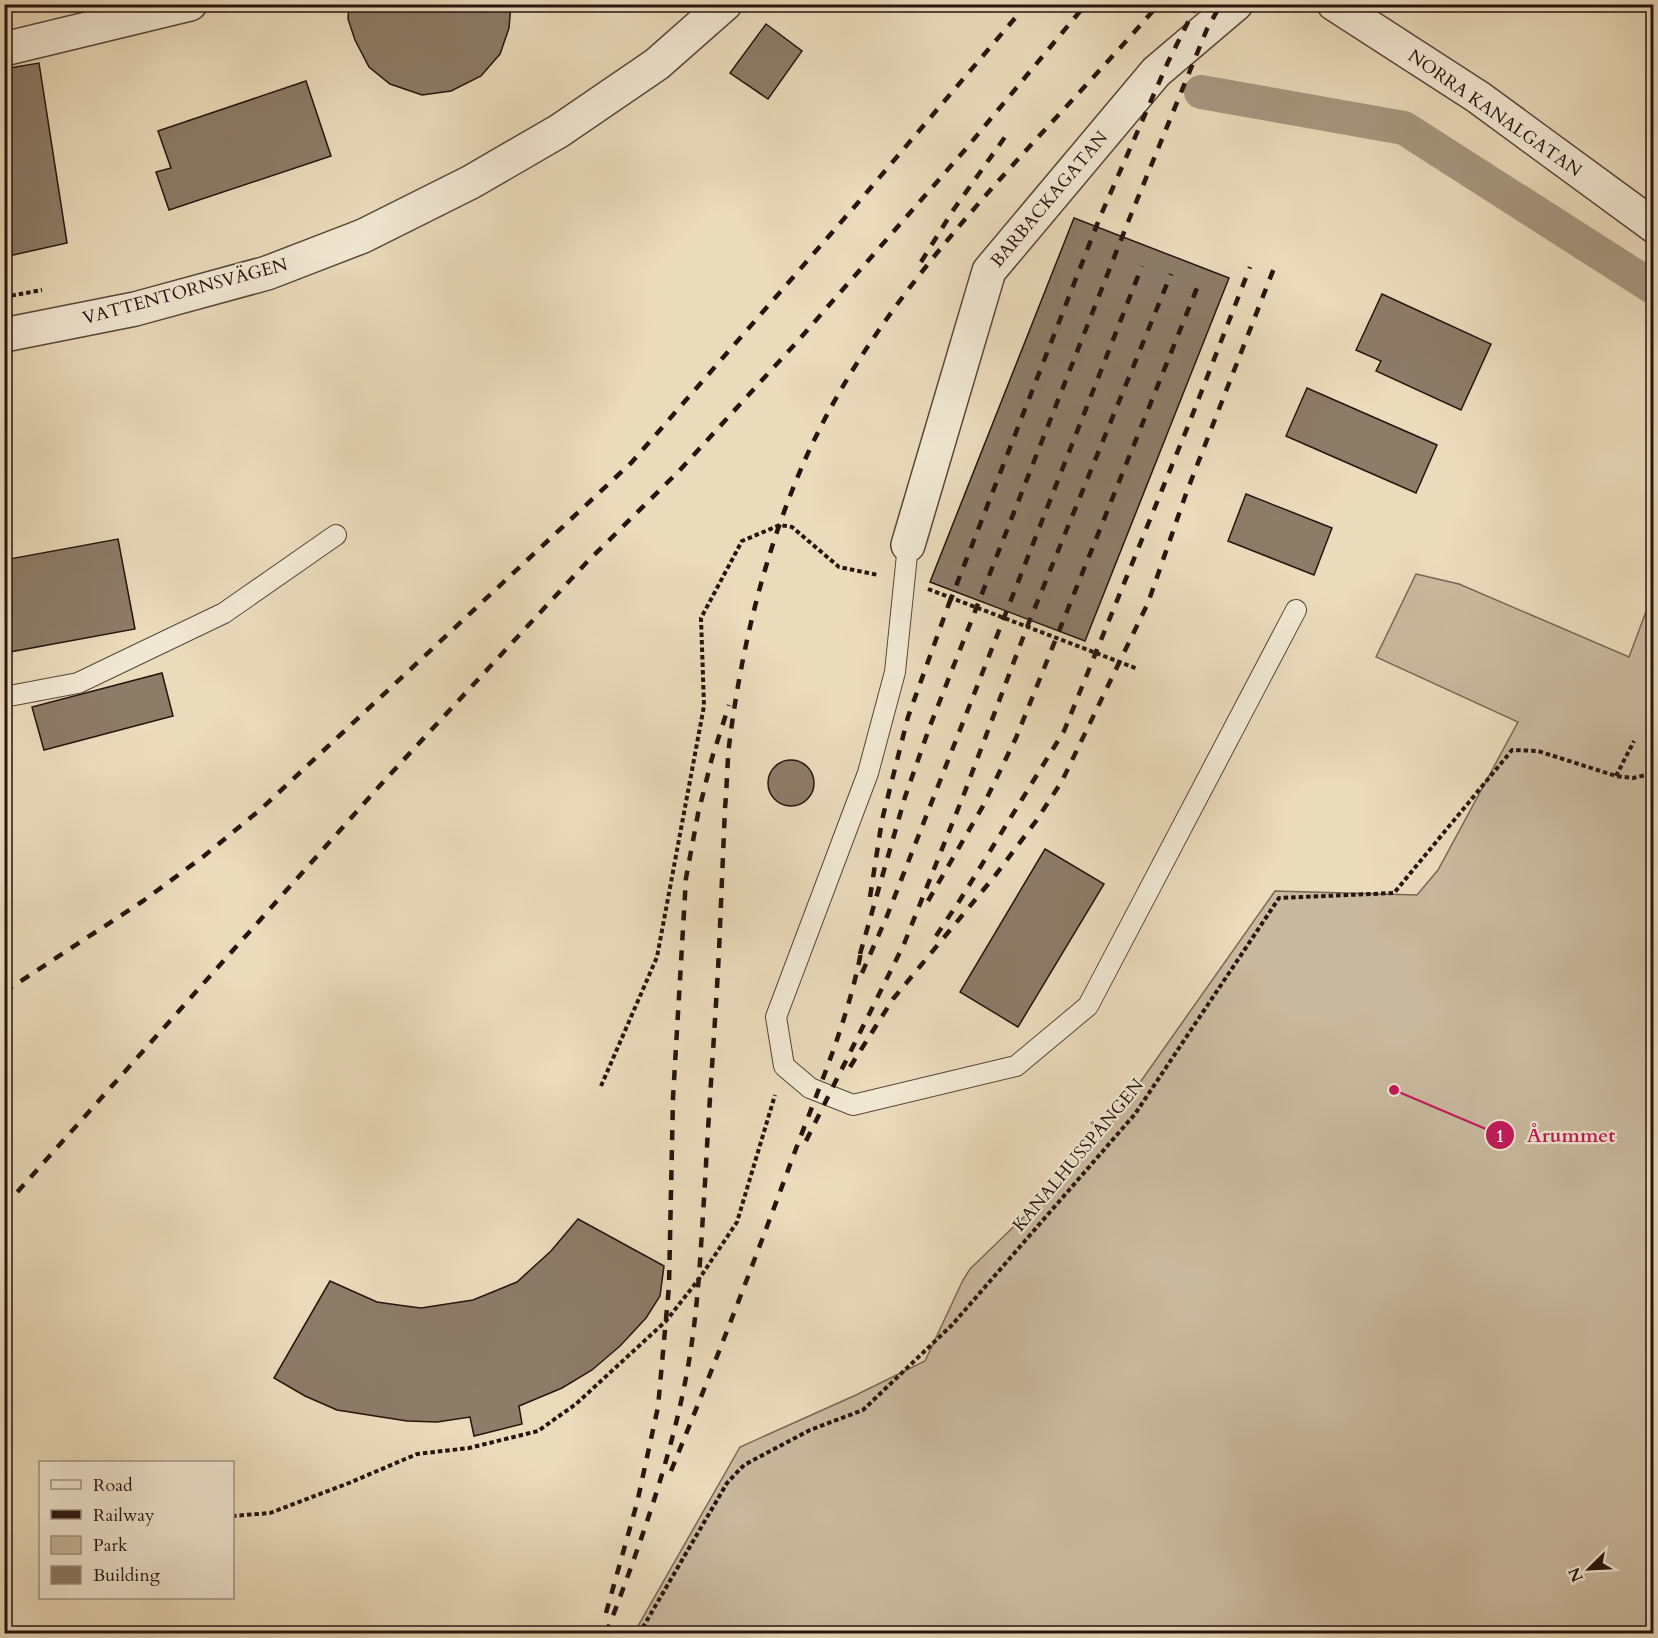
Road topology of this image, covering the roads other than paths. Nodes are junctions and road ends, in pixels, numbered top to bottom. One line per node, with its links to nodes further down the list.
1 (190, 4): 5 (street)
2 (725, 4): 7 (street, VATTENTORNSVÄGEN)
3 (1236, 4): 9 (street, BARBACKAGATAN)
4 (1334, 4): 6 (street, NORRA KANALGATAN)
5 (4, 49)
6 (1653, 226)
7 (4, 335)
8 (336, 535): 11 (lane)
9 (908, 545): 10 (lane)
10 (1296, 610)
11 (4, 697)

